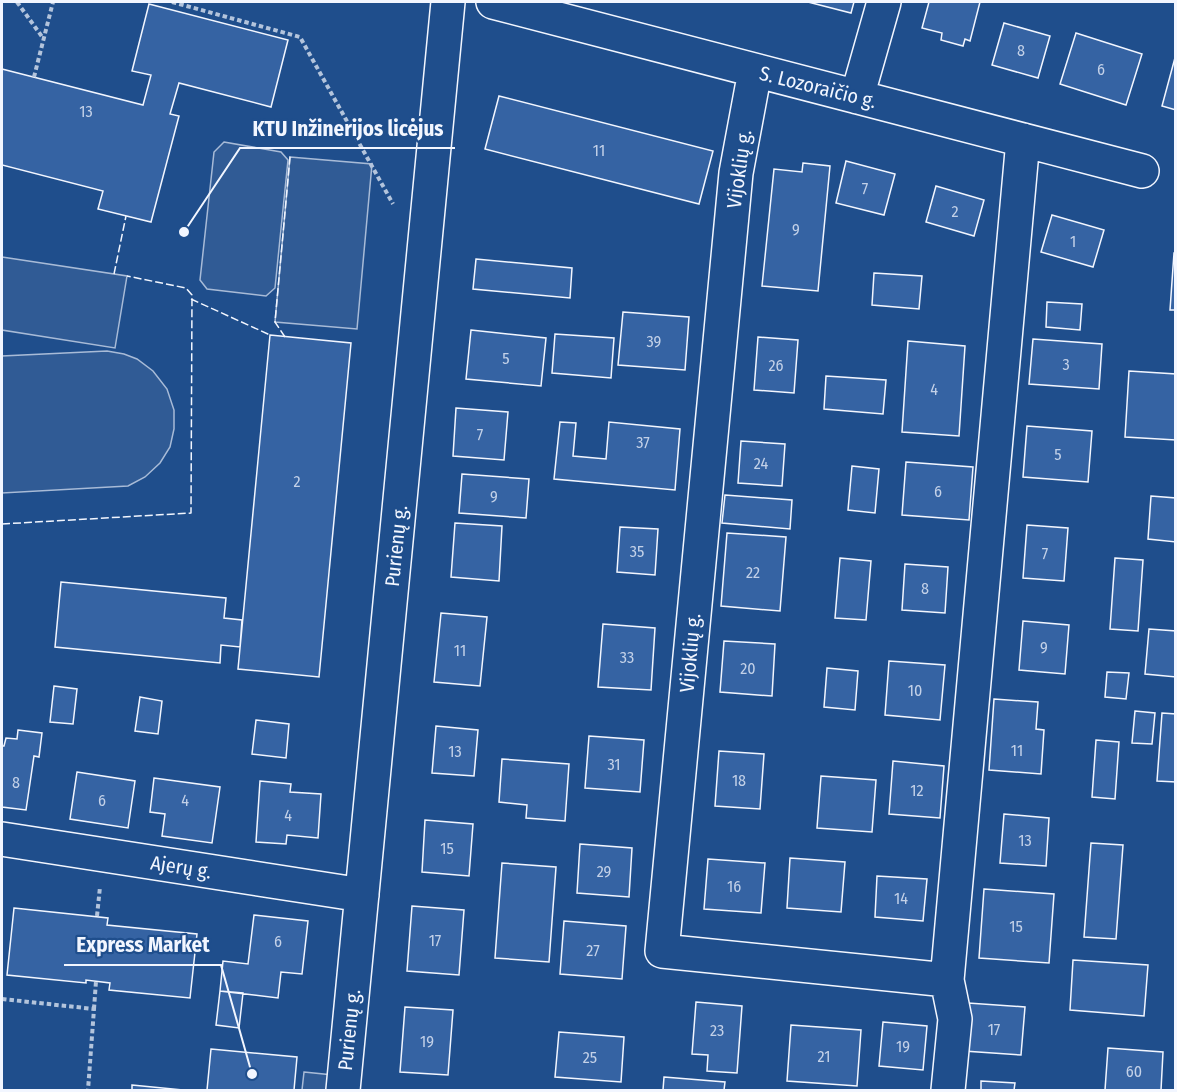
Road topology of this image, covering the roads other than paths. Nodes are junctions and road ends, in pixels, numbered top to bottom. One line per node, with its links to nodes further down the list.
1 (448, 2): 9 (street, Purienų g.)
2 (494, 2): 4 (street, S. Lozoraičio g.)
3 (884, 2): 5 (street)
4 (754, 71): 5 (street, S. Lozoraičio g.); 10 (street, Vijoklių g.)
5 (857, 97): 6 (street, S. Lozoraičio g.)
6 (1023, 140): 7 (street, S. Lozoraičio g.); 10 (street)
7 (1142, 171)
8 (2, 839): 9 (street, Ajerų g.)
9 (362, 895): 11 (street, Purienų g.)
10 (947, 980): 12 (street)
11 (343, 1090)
12 (948, 1090)

